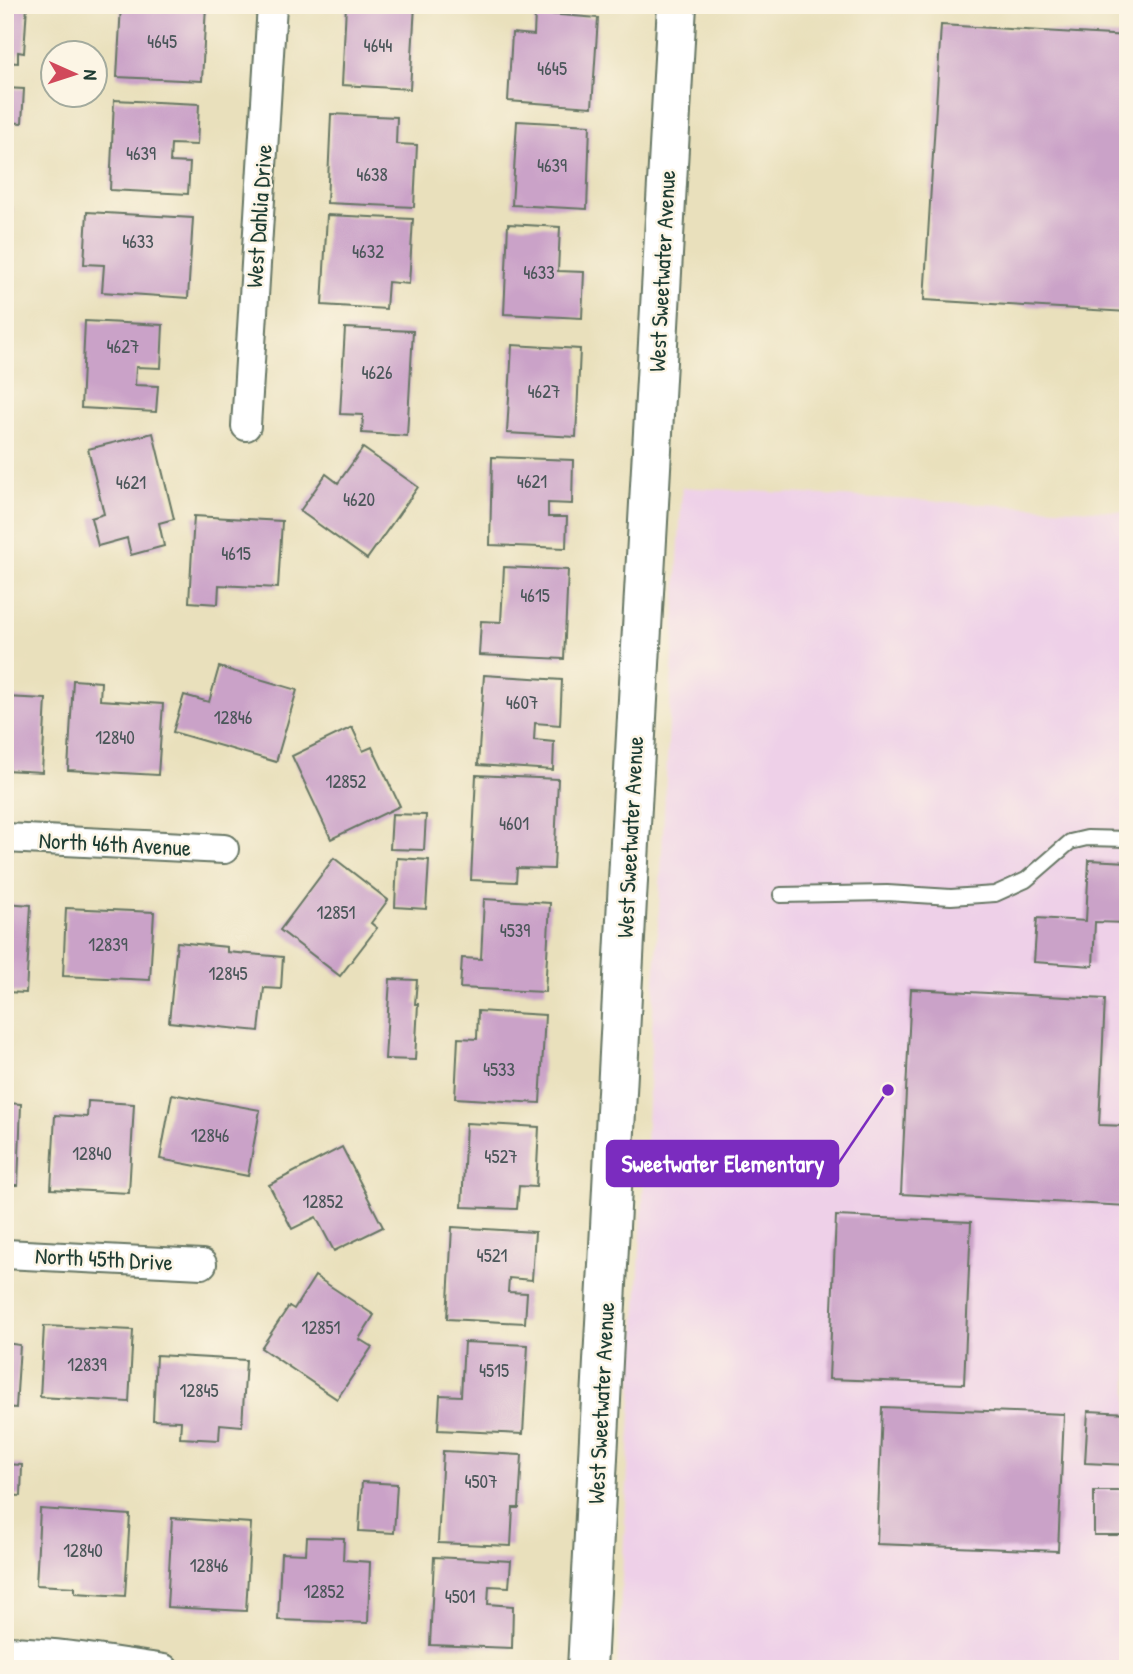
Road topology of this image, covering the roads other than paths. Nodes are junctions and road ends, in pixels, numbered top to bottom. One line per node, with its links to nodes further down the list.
1 (272, 5): 3 (street, West Dahlia Drive)
2 (677, 5): 12 (street, West Sweetwater Avenue)
3 (246, 426)
4 (5, 838): 6 (street, North 46th Avenue)
5 (1128, 839): 7 (lane)
6 (224, 849)
7 (781, 895)
8 (5, 1254): 9 (street, North 45th Drive)
9 (202, 1265)
10 (5, 1651): 11 (street)
11 (164, 1669)
12 (587, 1669)

